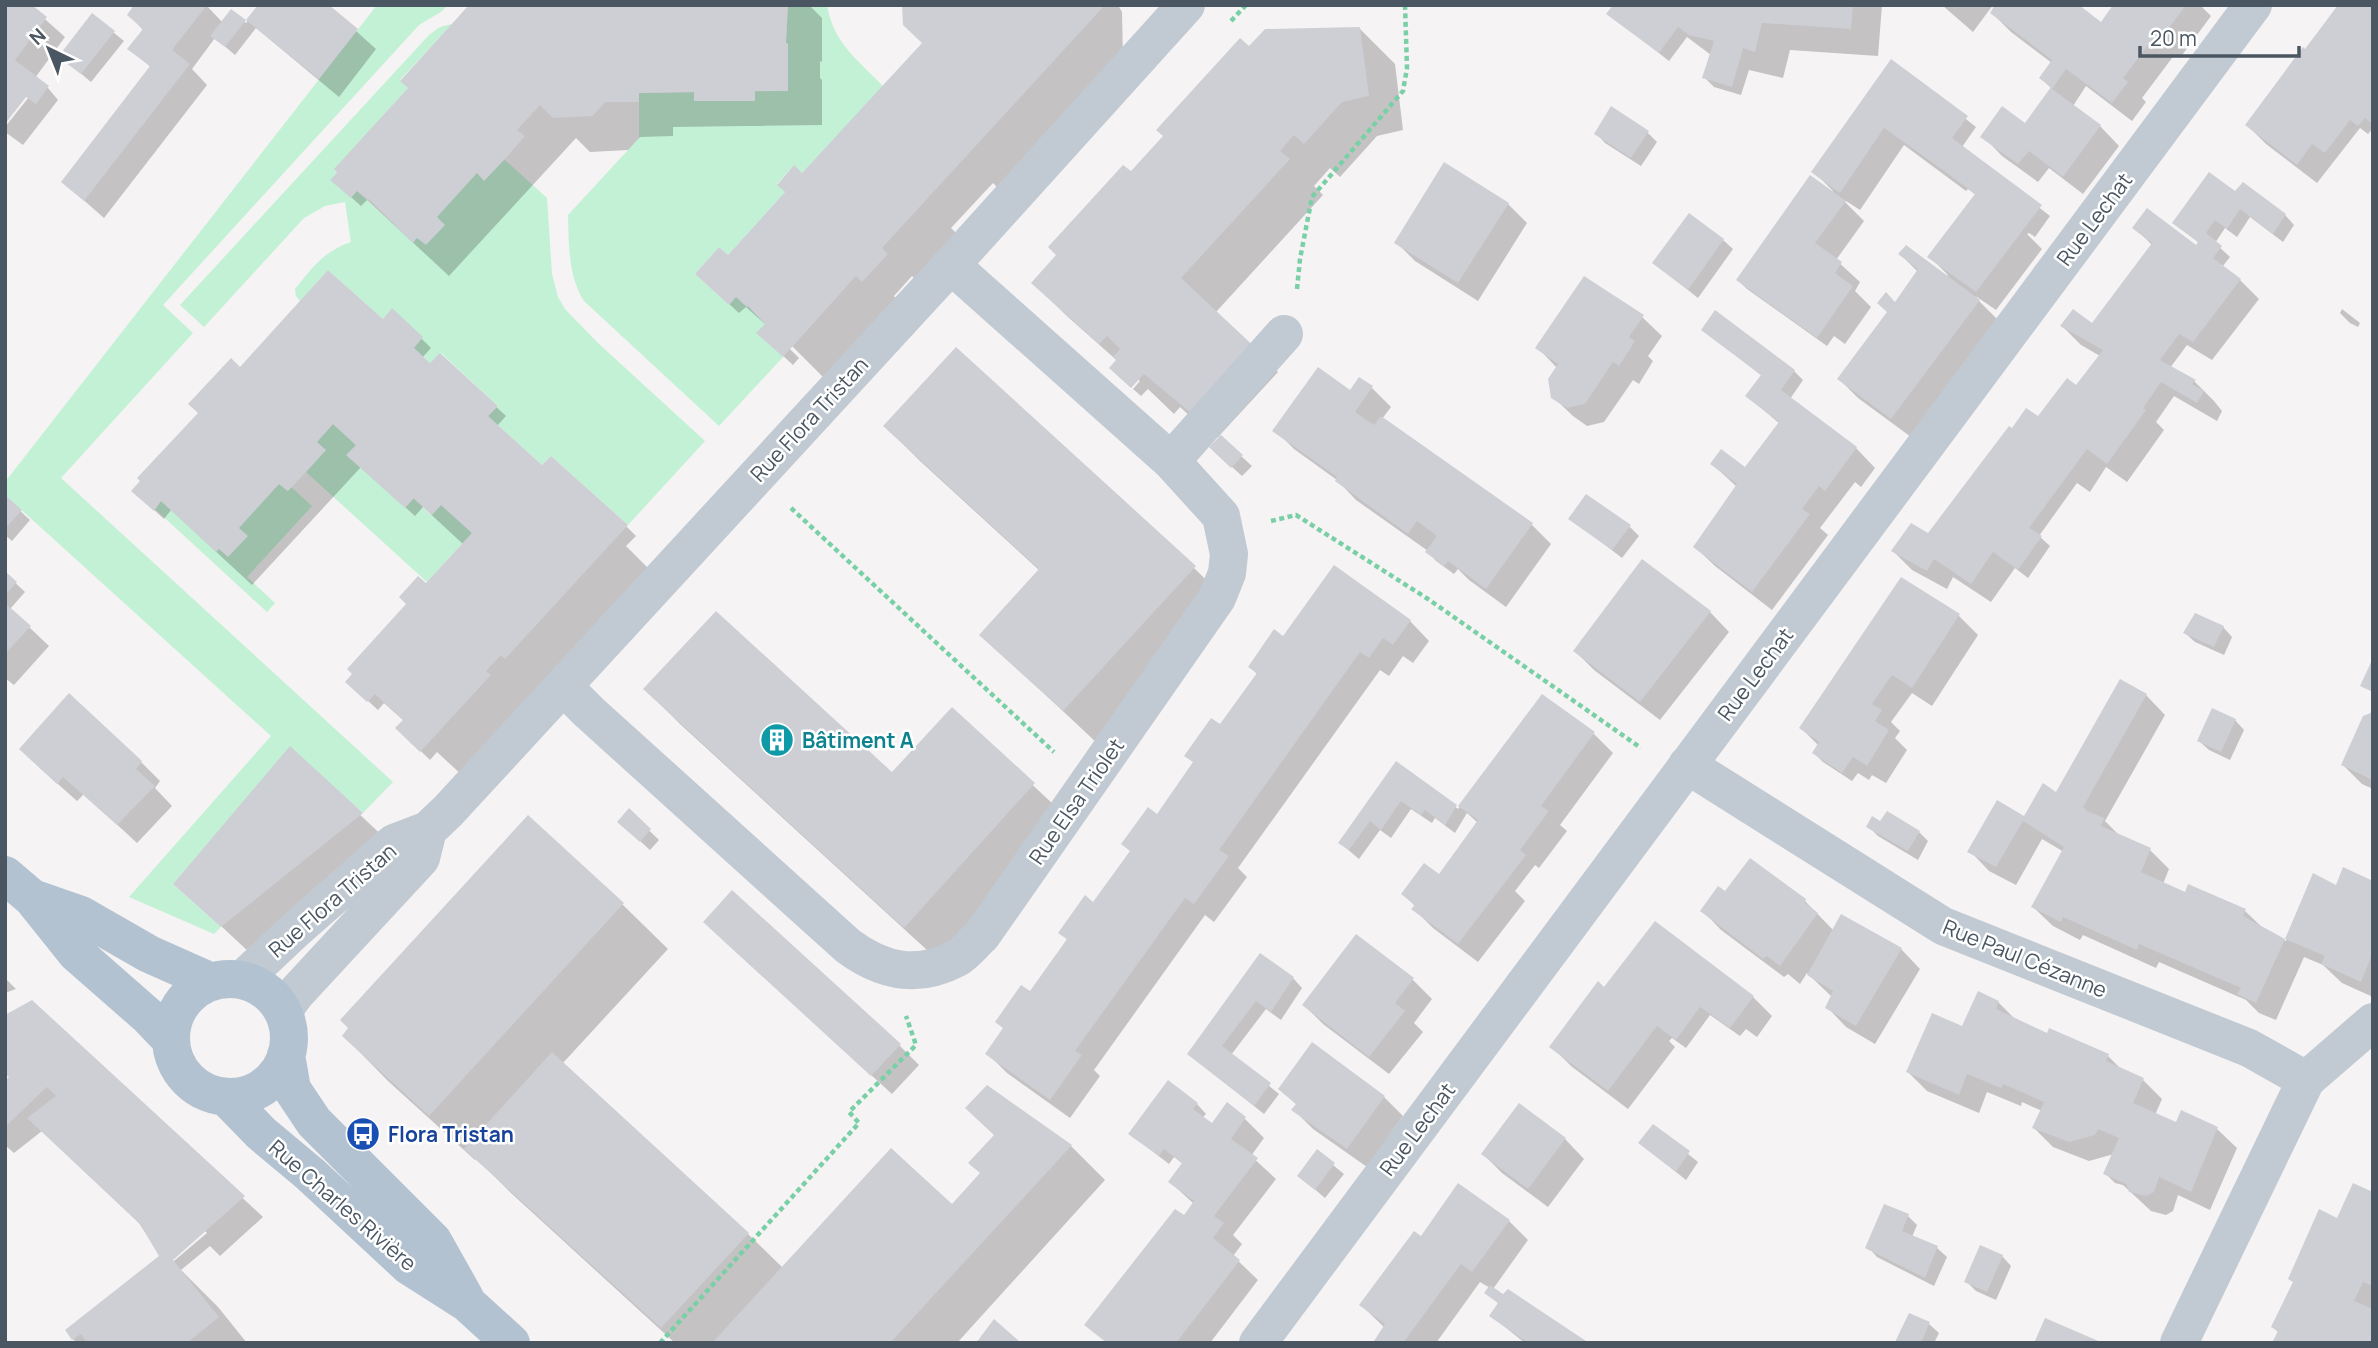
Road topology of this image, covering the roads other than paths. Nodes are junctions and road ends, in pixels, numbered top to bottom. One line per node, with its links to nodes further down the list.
1 (1186, 5): 3 (street, Rue Flora Tristan)
2 (2253, 5): 7 (street, Rue Lechat)
3 (951, 265): 5 (street, Rue Elsa Triolet); 6 (street, Rue Flora Tristan)
4 (1284, 334): 5 (street)
5 (1171, 461): 6 (street, Rue Elsa Triolet)
6 (563, 686): 8 (street, Rue Flora Tristan)
7 (1684, 770): 15 (street, Rue Paul Cézanne); 19 (street, Rue Lechat)
8 (428, 830): 10 (street, Rue Flora Tristan); 11 (street, Rue Flora Tristan)
9 (19, 886): 10 (main road, Rue Charles Rivière); 13 (main road, Rue Charles Rivière)
10 (227, 981): 11 (main road, Rue Charles Rivière); 13 (main road)
11 (283, 1012): 14 (main road, Rue Charles Rivière)
12 (2373, 1022): 15 (street)
13 (171, 1040): 16 (main road, Rue Charles Rivière)
14 (286, 1055): 16 (main road); 17 (main road, Rue Charles Rivière)
15 (2306, 1080): 20 (street)
16 (226, 1097): 17 (main road, Rue Charles Rivière)
17 (467, 1303): 18 (main road, Rue Charles Rivière)
18 (511, 1343)
19 (1258, 1343)
20 (2179, 1343)

